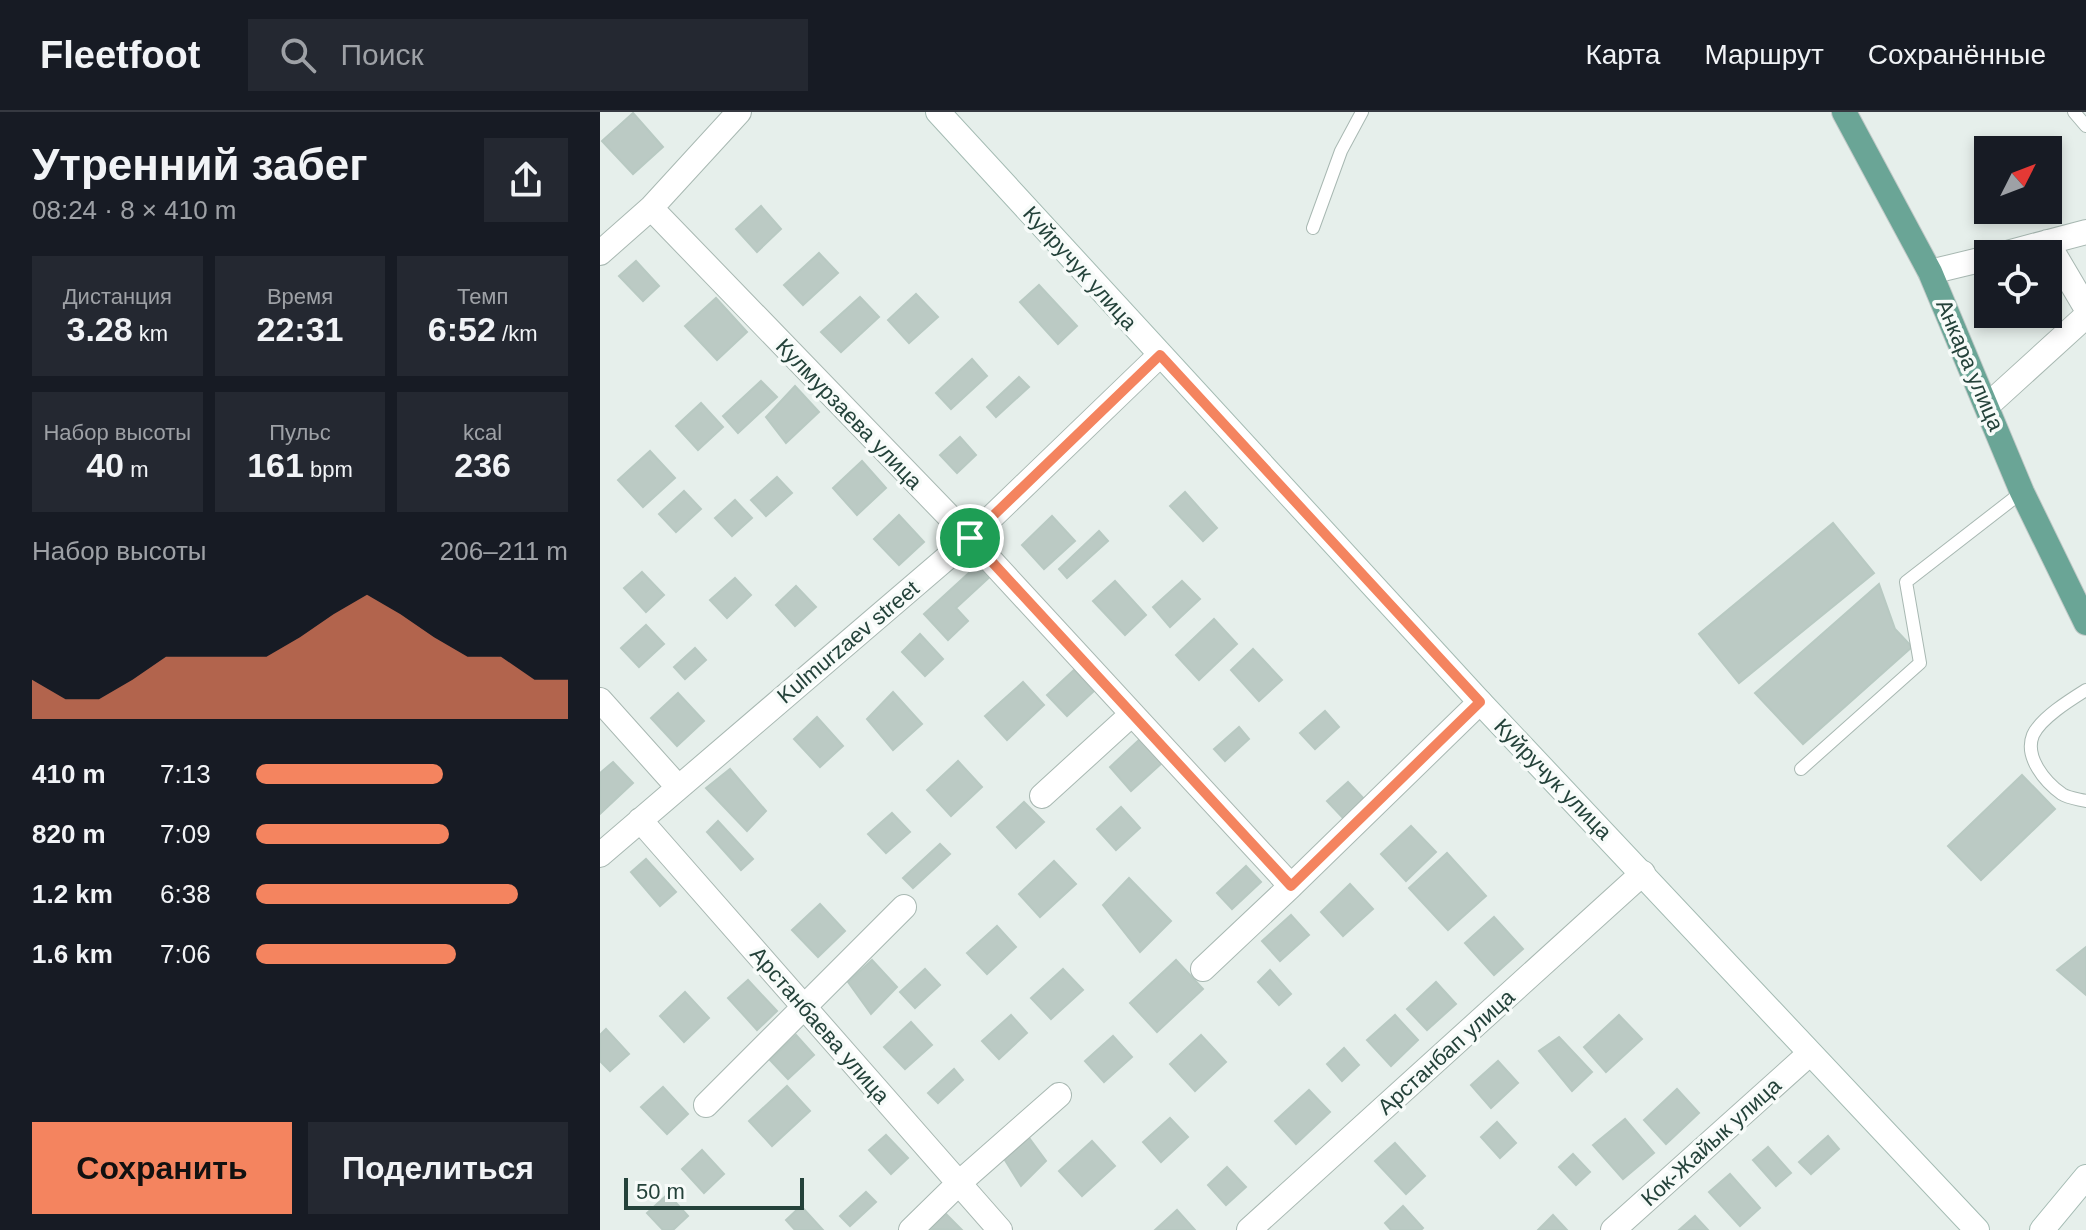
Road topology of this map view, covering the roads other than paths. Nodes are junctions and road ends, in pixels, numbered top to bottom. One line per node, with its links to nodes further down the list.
1 (739, 112): 7 (street)
2 (938, 112): 17 (street, Куйручук улица)
3 (1362, 112): 8 (lane)
4 (1844, 112): 14 (main road, Анкара улица)
5 (2074, 112): 6 (lane)
6 (2086, 126)
7 (651, 208): 11 (street); 20 (street, Кулмурзаева улица)
8 (1313, 228)
9 (2086, 232): 10 (street)
10 (2055, 240)
11 (600, 253)
12 (1974, 261): 14 (street)
13 (2062, 267): 15 (street)
14 (1930, 272): 18 (main road, Анкара улица)
15 (2086, 308)
16 (2086, 316): 18 (street)
17 (1160, 355): 20 (street, Kulmurzaev street); 24 (street, Куйручук улица)
18 (1987, 406): 19 (main road, Анкара улица)
19 (2022, 492): 21 (main road, Анкара улица); 26 (lane)
20 (970, 538): 25 (street, Кулмурзаева улица); 27 (street, Kulmurzaev street)
21 (2086, 623)
22 (2086, 690): 29 (lane)
23 (600, 700): 27 (street)
24 (1480, 702): 32 (street, Куйручук улица); 33 (street)
25 (1132, 714): 28 (street); 33 (street, Кулмурзаева улица)
26 (1801, 769)
27 (678, 787): 30 (street, Kulmurzaev street)
28 (1042, 796)
29 (2086, 801)
30 (640, 820): 31 (street, Kulmurzaev street); 36 (street, Арстанбаева улица)
31 (600, 855)
32 (1643, 873): 37 (street, Куйручук улица); 44 (street, Арстанбап улица)
33 (1291, 886): 35 (street)
34 (904, 907): 36 (street)
35 (1203, 969)
36 (804, 1007): 39 (street); 41 (street, Арстанбаева улица)
37 (1808, 1055): 45 (street, Кок-Жайык улица); 46 (street, Куйручук улица)
38 (1059, 1095): 41 (street)
39 (706, 1105)
40 (2086, 1177): 47 (street)
41 (959, 1183): 42 (street); 43 (street, Арстанбаева улица)
42 (911, 1230)
43 (1000, 1230)
44 (1249, 1230)
45 (1613, 1230)
46 (1977, 1230)
47 (2042, 1230)

